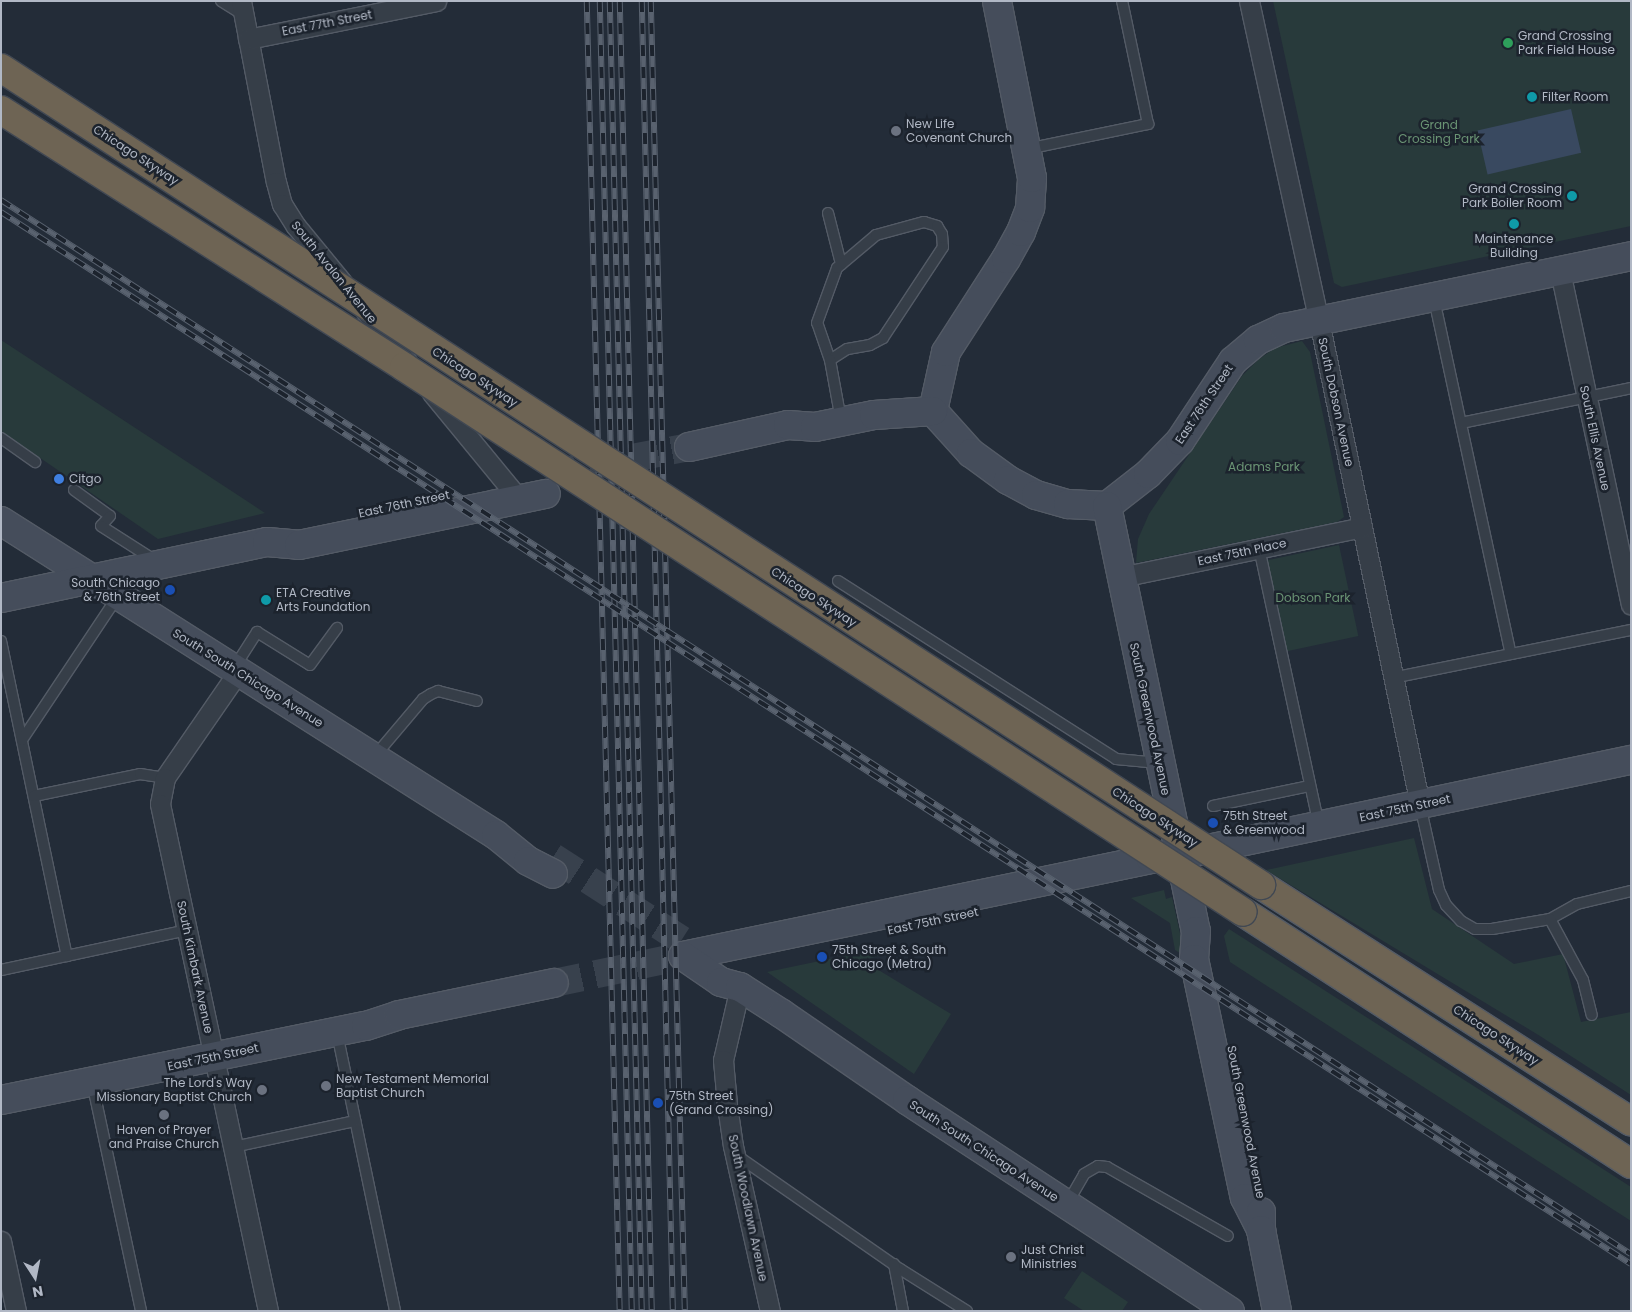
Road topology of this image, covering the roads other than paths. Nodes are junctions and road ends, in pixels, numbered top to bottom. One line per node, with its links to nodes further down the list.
1 (220, 1): 7 (lane)
2 (436, 1): 6 (street, East 77th Street)
3 (997, 1): 12 (street)
4 (1122, 1): 12 (lane)
5 (1249, 1): 18 (street, South Dobson Avenue)
6 (400, 5): 8 (street, East 77th Street)
7 (242, 8): 9 (street, South Avalon Avenue)
8 (365, 8): 9 (street, East 77th Street)
9 (248, 39): 30 (street, South Avalon Avenue)
10 (1, 68): 75 (highway, Chicago Skyway, bridge)
11 (1, 110): 78 (highway, bridge)
12 (1027, 149): 22 (street)
13 (828, 212): 15 (lane)
14 (1631, 256): 16 (street, East 76th Street)
15 (841, 264): 19 (lane); 19 (lane)
16 (1560, 271): 17 (street, East 76th Street); 21 (street, South Ellis Avenue)
17 (1434, 297): 18 (street, East 76th Street); 24 (lane)
18 (1320, 321): 31 (street, East 76th Street); 33 (street, South Dobson Avenue)
19 (830, 360): 23 (lane)
20 (1631, 388): 21 (lane)
21 (1587, 398): 24 (lane); 41 (street, South Ellis Avenue)
22 (933, 411): 23 (street); 31 (street)
23 (842, 421): 26 (street)
24 (1461, 424): 45 (lane)
25 (1, 438): 27 (lane)
26 (689, 456)
27 (35, 462)
28 (546, 484): 30 (street, East 76th Street)
29 (74, 490): 35 (lane)
30 (512, 491): 35 (street, East 76th Street)
31 (1107, 506): 36 (street, South Greenwood Avenue)
32 (1, 521): 37 (street, South South Chicago Avenue)
33 (1362, 527): 34 (street, East 75th Place); 47 (street, South Dobson Avenue)
34 (1259, 548): 36 (street, East 75th Place); 54 (lane)
35 (161, 564): 37 (street, East 76th Street)
36 (1121, 578): 52 (street, South Greenwood Avenue)
37 (91, 579): 39 (street, South South Chicago Avenue); 40 (street, East 76th Street)
38 (838, 581): 52 (lane)
39 (118, 596): 46 (street, South South Chicago Avenue); 49 (lane)
40 (1, 598)
41 (1631, 605)
42 (337, 628): 46 (lane)
43 (1631, 630): 45 (lane)
44 (1, 641): 49 (lane)
45 (1511, 654): 47 (lane)
46 (236, 670): 50 (street, South South Chicago Avenue); 53 (street, South Kimbark Avenue)
47 (1392, 678): 56 (street, South Dobson Avenue)
48 (477, 701): 50 (lane)
49 (22, 740): 55 (lane)
50 (373, 757): 60 (street, South South Chicago Avenue)
51 (1631, 760): 56 (street, East 75th Street)
52 (1159, 763): 59 (street, South Greenwood Avenue)
53 (165, 778): 55 (lane); 63 (street, South Kimbark Avenue)
54 (1310, 786): 57 (lane); 58 (lane)
55 (34, 796): 64 (lane)
56 (1420, 804): 58 (street, East 75th Street); 62 (lane)
57 (1213, 806)
58 (1319, 826): 59 (street, East 75th Street)
59 (1179, 856): 65 (street, East 75th Street); 91 (street, South Greenwood Avenue)
60 (553, 866)
61 (1631, 891): 62 (lane)
62 (1550, 919): 69 (lane)
63 (187, 930): 64 (lane); 71 (street, South Kimbark Avenue)
64 (67, 956): 66 (lane)
65 (696, 960): 67 (street, South South Chicago Avenue)
66 (1, 970)
67 (740, 987): 77 (street, South Woodlawn Avenue); 79 (street, South South Chicago Avenue)
68 (555, 991): 70 (street, East 75th Street)
69 (1592, 1014)
70 (336, 1032): 71 (street, East 75th Street); 74 (lane)
71 (214, 1057): 72 (street, East 75th Street); 76 (street, South Kimbark Avenue)
72 (92, 1082): 73 (street, East 75th Street); 84 (lane)
73 (1, 1100)
74 (355, 1121): 76 (lane); 86 (lane)
75 (1631, 1122)
76 (233, 1147): 85 (street, South Kimbark Avenue)
77 (736, 1155): 82 (lane); 87 (street, South Woodlawn Avenue)
78 (1631, 1164)
79 (1067, 1205): 80 (lane); 90 (street, South South Chicago Avenue)
80 (1228, 1236)
81 (1, 1241): 83 (street)
82 (894, 1264): 88 (lane); 89 (lane)
83 (16, 1311)
84 (141, 1311)
85 (268, 1311)
86 (395, 1311)
87 (770, 1311)
88 (903, 1311)
89 (967, 1311)
90 (1230, 1311)
91 (1277, 1311)

